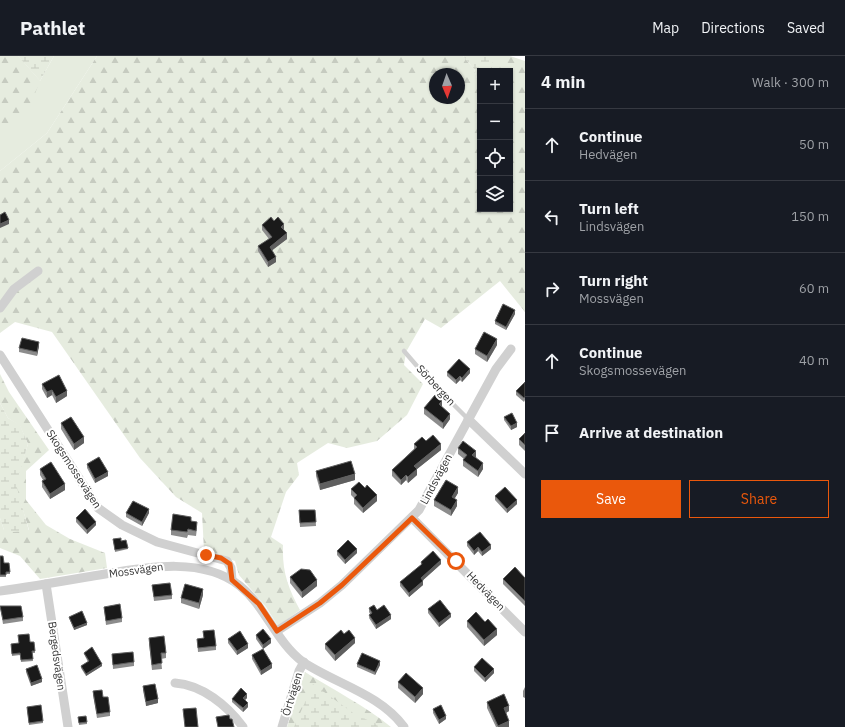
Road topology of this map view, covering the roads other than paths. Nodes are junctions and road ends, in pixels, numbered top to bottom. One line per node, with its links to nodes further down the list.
1 (38, 271): 2 (street)
2 (0, 308)
3 (511, 349): 6 (street, Lindsvägen)
4 (404, 351): 6 (lane, Sörbergen)
5 (0, 355): 9 (street, Skogsmossevägen)
6 (468, 419): 7 (street); 8 (street, Lindsvägen)
7 (525, 474)
8 (412, 518): 12 (street, Lindsvägen); 13 (street, Hedvägen)
9 (232, 580): 10 (street, Mossvägen); 12 (street, Mossvägen)
10 (46, 584): 11 (street, Mossvägen); 16 (street, Bergedsvägen)
11 (0, 591)
12 (277, 631): 14 (street, Mossvägen)
13 (525, 632)
14 (304, 662): 18 (street, Örtvägen); 19 (street, Mossvägen)
15 (175, 683): 17 (street)
16 (68, 727)
17 (243, 727)
18 (282, 727)
19 (404, 727)

